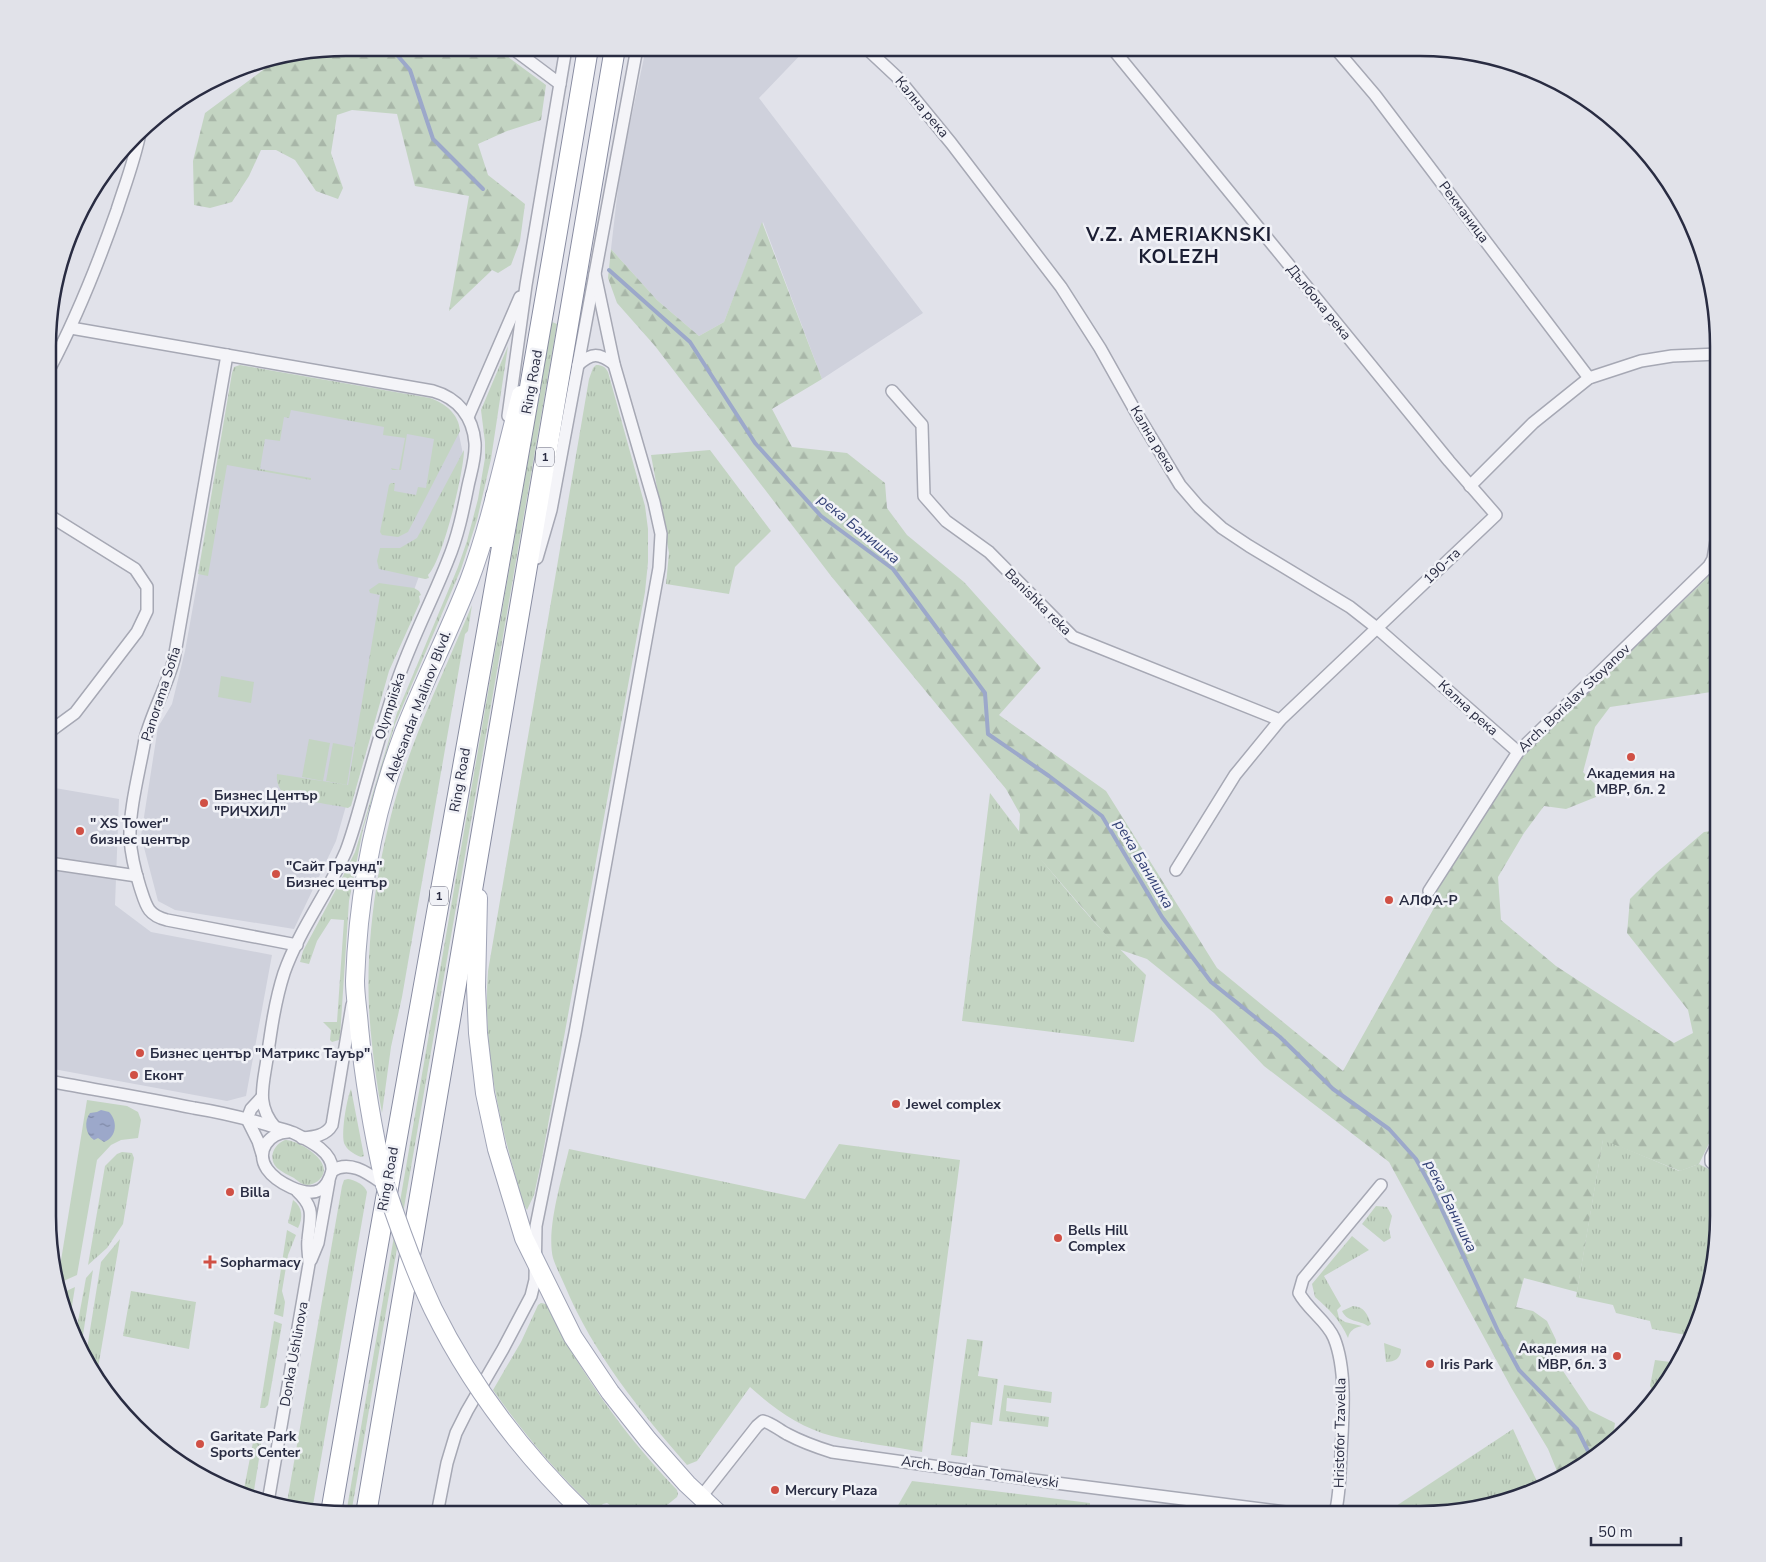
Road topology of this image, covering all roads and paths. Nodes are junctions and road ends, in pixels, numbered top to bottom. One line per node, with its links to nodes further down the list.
1 (523, 56): 9 (street)
2 (565, 56): 9 (street)
3 (587, 56): 12 (highway, Ring Road / 1)
4 (614, 56): 29 (highway, Ring Road / 1)
5 (636, 56): 11 (street)
6 (875, 56): 28 (street, Кална река)
7 (1119, 56): 24 (street, Дълбока река)
8 (1342, 56): 20 (street, Рекманица)
9 (560, 84): 13 (street)
10 (136, 146): 14 (street)
11 (595, 274): 18 (street); 19 (street)
12 (550, 280): 23 (main road, Aleksandar Malinov Blvd.); 32 (highway, Ring Road / 1)
13 (526, 285): 22 (street); 23 (street)
14 (71, 328): 16 (street); 17 (street)
15 (1710, 354): 20 (street)
16 (227, 355): 22 (street); 37 (street, Panorama Sofia)
17 (56, 357)
18 (614, 364): 19 (street); 53 (street)
19 (578, 366): 29 (street)
20 (1589, 378): 24 (street)
21 (892, 391): 30 (street, Banishka reka)
22 (468, 417): 39 (street, Olympiiska)
23 (501, 470): 25 (main road, Aleksandar Malinov Blvd.)
24 (1470, 486): 28 (street, 190-та)
25 (496, 496): 32 (highway); 40 (main road, Aleksandar Malinov Blvd.)
26 (56, 520): 31 (street)
27 (1710, 564): 33 (street, Arch. Borislav Stoyanov)
28 (1378, 628): 30 (street, 190-та); 33 (street, Кална река)
29 (514, 631): 34 (highway, Ring Road / 1)
30 (1280, 720): 36 (street, 190-та)
31 (56, 728)
32 (467, 739): 56 (highway, Ring Road / 1)
33 (1518, 752): 38 (street, Arch. Borislav Stoyanov)
34 (479, 848): 53 (main road); 57 (highway, Ring Road / 1)
35 (56, 864): 37 (street)
36 (1176, 870)
37 (137, 876): 39 (street, Panorama Sofia)
38 (1429, 891)
39 (297, 945): 42 (street, Olympiiska)
40 (355, 983): 46 (street); 49 (main road, Aleksandar Malinov Blvd.)
41 (56, 1082): 43 (street)
42 (262, 1097): 43 (street); 44 (street, Olympiiska)
43 (247, 1119): 44 (street); 47 (street)
44 (275, 1128): 45 (street)
45 (288, 1132): 46 (street); 47 (street)
46 (302, 1138): 48 (street)
47 (263, 1156): 51 (street)
48 (331, 1175): 49 (street); 51 (street); 52 (street, Donka Ushlinova)
49 (385, 1185): 59 (main road, Aleksandar Malinov Blvd., bridge)
50 (1381, 1185): 62 (street, Hristofor Tzavella)
51 (296, 1190): 52 (street, Donka Ushlinova)
52 (309, 1264): 54 (street, Donka Ushlinova)
53 (536, 1264): 55 (main road); 58 (street)
54 (269, 1495)
55 (701, 1497): 60 (main road); 61 (street, Arch. Bogdan Tomalevski)
56 (332, 1505)
57 (367, 1506)
58 (438, 1506)
59 (577, 1506)
60 (711, 1506)
61 (1238, 1506)
62 (1337, 1506)

